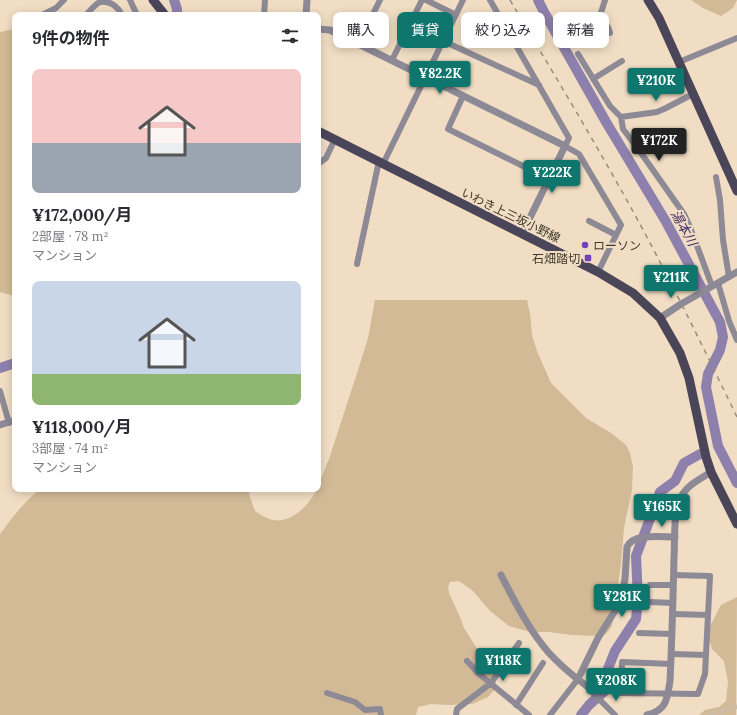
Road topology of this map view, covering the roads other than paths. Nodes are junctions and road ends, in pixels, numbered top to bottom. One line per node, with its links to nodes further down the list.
1 (64, 0): 14 (street)
2 (130, 0): 17 (street)
3 (153, 0): 18 (main road)
4 (265, 0): 19 (street)
5 (307, 0): 20 (street)
6 (380, 0): 21 (street)
7 (422, 0): 32 (street)
8 (426, 0): 22 (street)
9 (463, 0): 22 (street)
10 (490, 0): 37 (street)
11 (605, 0): 26 (street)
12 (648, 0): 34 (main road)
13 (96, 1): 15 (street); 16 (street)
14 (48, 12)
15 (88, 12)
16 (120, 12)
17 (136, 12)
18 (163, 12)
19 (264, 12)
20 (306, 12)
21 (374, 12)
22 (456, 15): 23 (street)
23 (453, 21)
24 (321, 29): 25 (street)
25 (333, 32)
26 (610, 33)
27 (737, 38): 34 (street)
28 (453, 46): 37 (street)
29 (366, 48): 32 (street)
30 (440, 48): 35 (street)
31 (578, 54): 36 (street)
32 (392, 60): 35 (street)
33 (622, 61): 36 (street)
34 (679, 62): 38 (main road)
35 (426, 77): 39 (street); 45 (street)
36 (594, 79): 40 (street)
37 (539, 85): 43 (street)
38 (693, 94): 40 (street); 48 (main road)
39 (463, 96): 43 (street); 47 (street)
40 (621, 117): 56 (street)
41 (321, 132): 42 (main road, いわき上三坂小野線)
42 (335, 139): 44 (street); 45 (main road, いわき上三坂小野線)
43 (565, 146): 47 (street); 51 (street)
44 (321, 162)
45 (381, 163): 50 (main road, いわき上三坂小野線); 52 (street)
46 (716, 177): 55 (street)
47 (549, 179): 50 (street)
48 (737, 191)
49 (589, 221): 51 (street)
50 (522, 234): 53 (main road, いわき上三坂小野線)
51 (616, 235): 53 (street)
52 (357, 264)
53 (598, 272): 57 (main road, いわき上三坂小野線)
54 (737, 272): 55 (street)
55 (730, 277): 56 (street)
56 (713, 286): 57 (street); 58 (street)
57 (660, 318): 62 (main road, いわき上三坂小野線)
58 (737, 340)
59 (0, 391): 60 (street)
60 (12, 421): 61 (street)
61 (0, 425)
62 (711, 472): 63 (main road, いわき上三坂小野線); 64 (street)
63 (737, 524)
64 (675, 537): 65 (street); 81 (street)
65 (674, 574): 68 (street); 72 (street)
66 (500, 575): 81 (street)
67 (650, 585): 68 (street)
68 (673, 585): 70 (street)
69 (650, 602): 70 (street)
70 (673, 603): 71 (street)
71 (673, 614): 72 (street); 74 (street)
72 (708, 615): 77 (street)
73 (639, 633): 74 (street)
74 (672, 634): 76 (street)
75 (519, 643): 82 (street)
76 (672, 654): 77 (street); 80 (street)
77 (706, 655): 85 (street)
78 (467, 661): 82 (street)
79 (543, 663): 86 (street)
80 (671, 664): 85 (street); 85 (street)
81 (578, 679): 83 (street); 91 (street)
82 (491, 683): 86 (street); 89 (street)
83 (584, 684): 92 (street)
84 (327, 693): 88 (street)
85 (668, 694): 87 (street)
86 (516, 705): 90 (street)
87 (658, 714): 93 (street)
88 (382, 715)
89 (456, 715)
90 (529, 715)
91 (550, 715)
92 (615, 715)
93 (647, 715)

